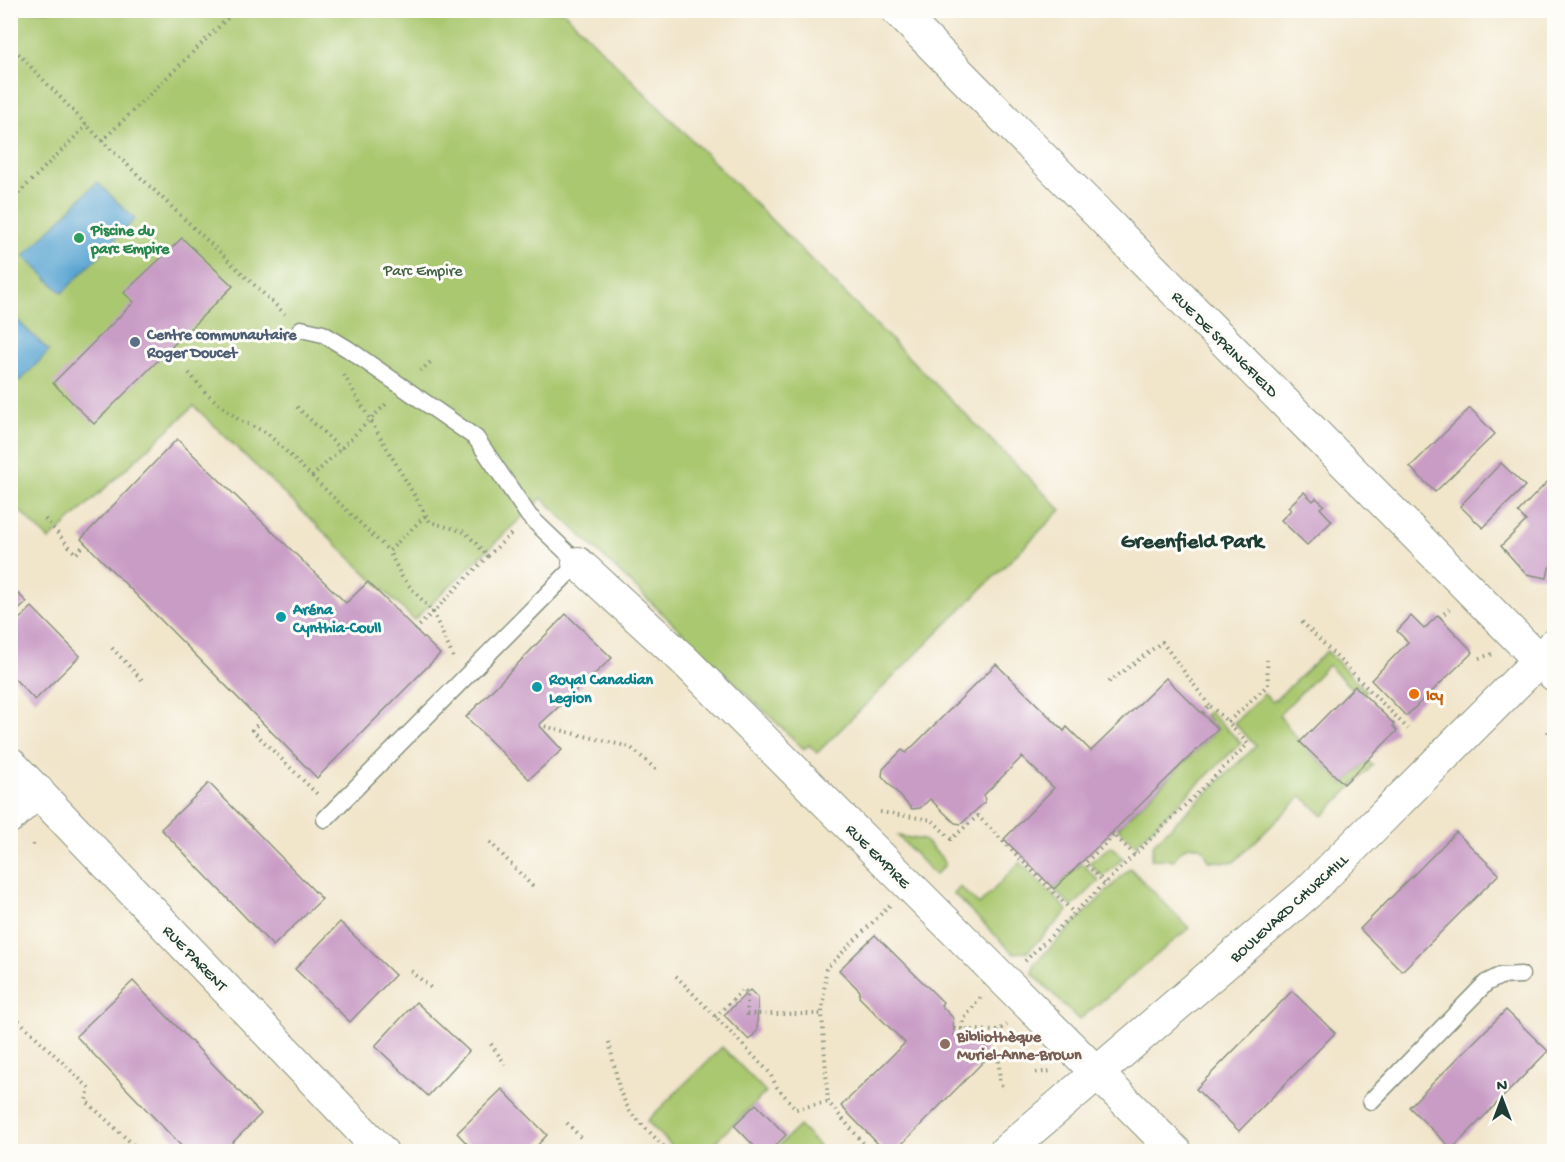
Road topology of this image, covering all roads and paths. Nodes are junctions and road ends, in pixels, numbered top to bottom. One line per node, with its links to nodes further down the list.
1 (236, 10): 5 (path)
2 (897, 10): 28 (street, RUE DE SPRINGFIELD)
3 (10, 45): 4 (path)
4 (87, 125): 5 (path); 6 (path)
5 (102, 141): 7 (path)
6 (10, 202)
7 (301, 329): 8 (lane)
8 (323, 334): 11 (lane); 13 (path)
9 (432, 360): 11 (path)
10 (189, 373): 15 (path)
11 (402, 387): 13 (path); 17 (lane)
12 (297, 407): 14 (path)
13 (370, 420): 14 (path); 16 (path)
14 (341, 449): 15 (path)
15 (312, 477): 20 (path)
16 (426, 515): 20 (path); 21 (path)
17 (529, 516): 21 (path); 22 (lane)
18 (45, 519): 19 (path)
19 (86, 543)
20 (389, 551): 23 (path)
21 (488, 556): 23 (path)
22 (578, 563): 29 (lane); 70 (street, RUE EMPIRE)
23 (433, 612): 25 (path); 29 (path)
24 (1302, 621): 38 (path)
25 (416, 630)
26 (112, 648): 30 (path)
27 (1267, 660): 36 (path)
28 (1550, 660): 70 (street, BOULEVARD CHURCHILL)
29 (463, 681): 44 (lane)
30 (144, 682)
31 (1109, 682): 32 (path)
32 (1209, 705): 33 (path); 36 (path)
33 (1203, 713)
34 (1554, 715): 39 (path)
35 (261, 721): 44 (path)
36 (1227, 722): 47 (path)
37 (539, 725): 41 (path)
38 (1408, 729)
39 (1548, 733)
40 (10, 763): 42 (street, RUE PARENT)
41 (658, 771)
42 (38, 791): 45 (street); 77 (street, RUE PARENT)
43 (879, 812): 51 (path)
44 (330, 814)
45 (10, 817)
46 (490, 842): 49 (path)
47 (1135, 855): 48 (path); 48 (path)
48 (1105, 883): 51 (path)
49 (535, 889)
50 (890, 905): 59 (path)
51 (1074, 913): 52 (path)
52 (1020, 965)
53 (411, 970): 56 (path)
54 (1521, 975): 72 (lane)
55 (676, 976): 60 (path)
56 (431, 988)
57 (981, 997): 63 (path)
58 (10, 1012): 76 (path)
59 (822, 1014): 60 (path); 73 (path)
60 (715, 1017): 73 (path)
61 (1008, 1025): 64 (path)
62 (954, 1029): 63 (path)
63 (962, 1029): 64 (path)
64 (997, 1031): 71 (path)
65 (609, 1042): 78 (path)
66 (491, 1044): 67 (path)
67 (505, 1064)
68 (1052, 1071): 69 (path)
69 (1036, 1073)
70 (1096, 1075): 80 (street, BOULEVARD CHURCHILL); 81 (street, RUE EMPIRE)
71 (1004, 1090)
72 (1371, 1101)
73 (828, 1102): 79 (path)
74 (567, 1123): 75 (path)
75 (583, 1140)
76 (141, 1152)
77 (382, 1152)
78 (669, 1152)
79 (871, 1152)
80 (1005, 1152)
81 (1176, 1152)

